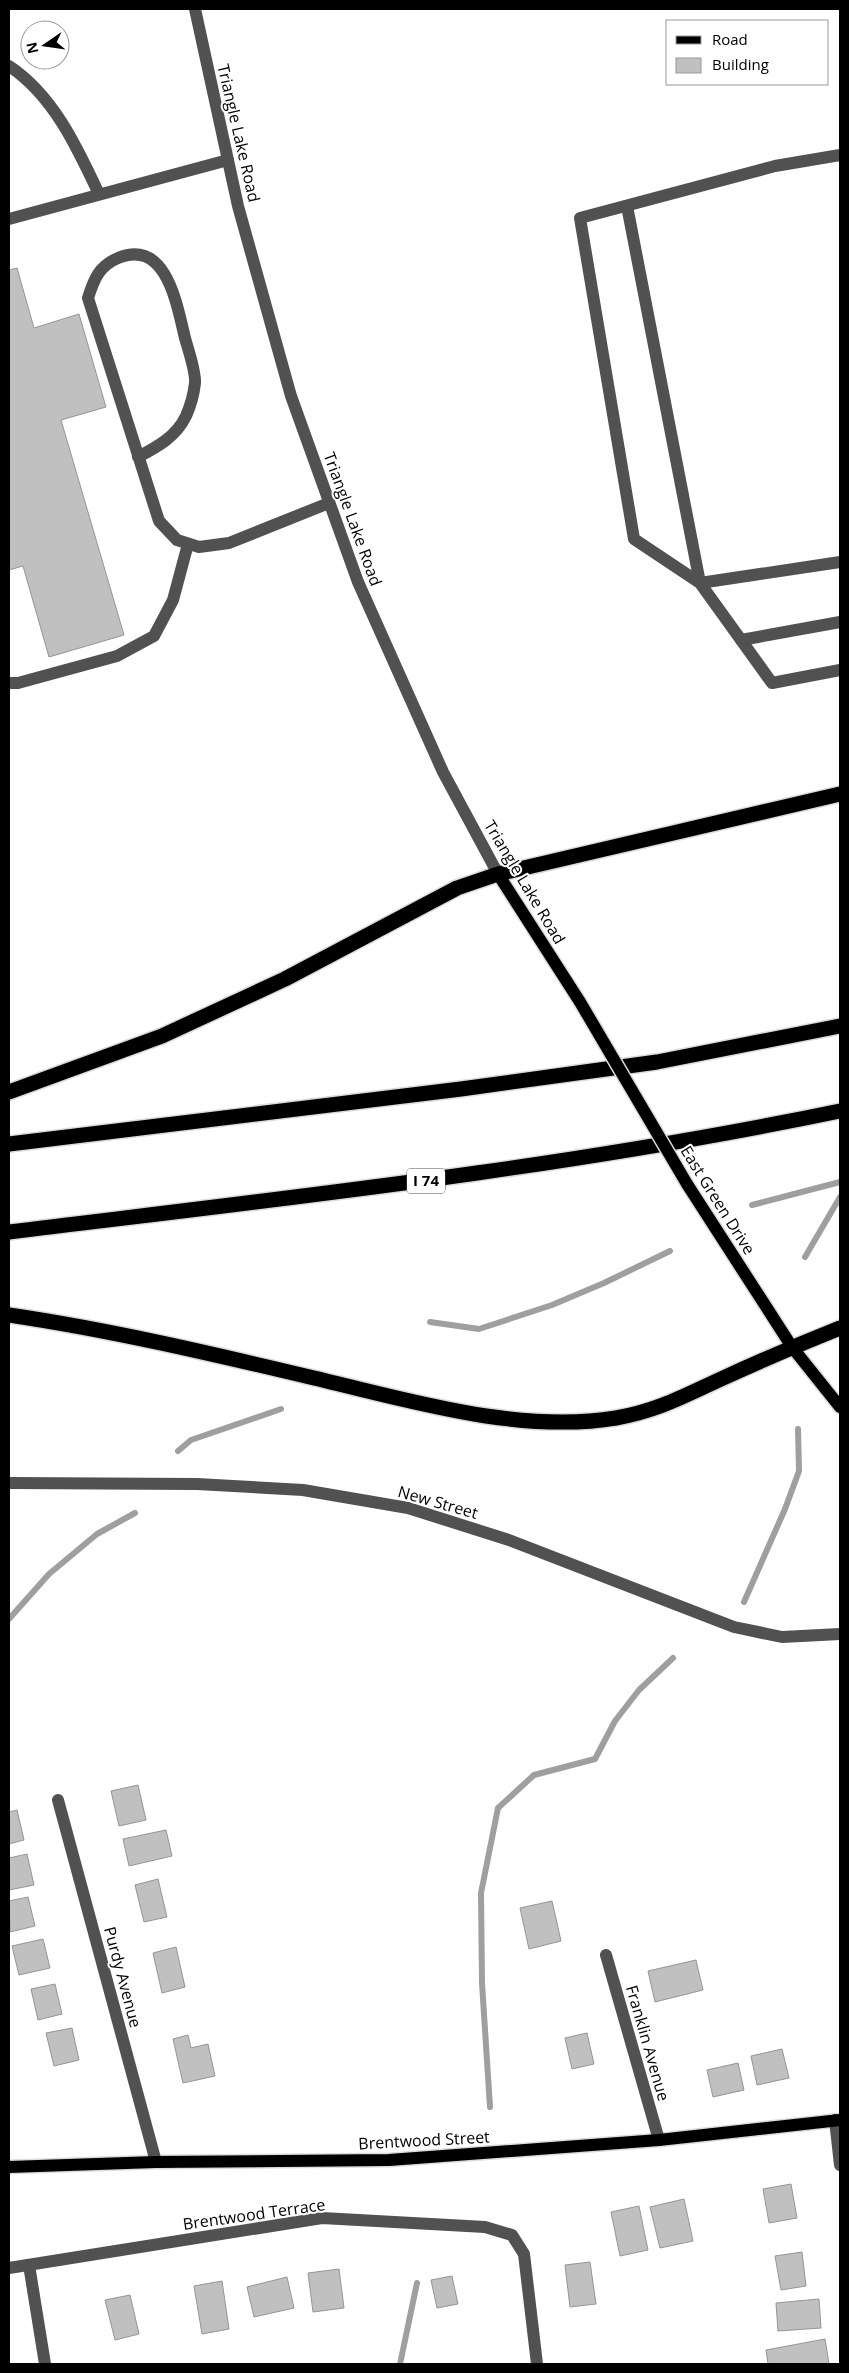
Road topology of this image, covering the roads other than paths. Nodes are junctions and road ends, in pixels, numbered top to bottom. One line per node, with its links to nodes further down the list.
1 (194, 9): 4 (street, Triangle Lake Road)
2 (9, 66): 5 (street)
3 (840, 155): 6 (street)
4 (228, 160): 5 (street); 9 (street, Triangle Lake Road)
5 (99, 194): 7 (street)
6 (627, 206): 12 (street); 12 (street)
7 (9, 219)
8 (138, 458): 8 (street); 10 (street)
9 (329, 503): 10 (street); 18 (street, Triangle Lake Road)
10 (188, 544): 16 (street)
11 (840, 562): 12 (street)
12 (700, 583): 14 (street)
13 (840, 622): 14 (street)
14 (741, 640): 15 (street)
15 (840, 670)
16 (9, 682)
17 (840, 794): 18 (highway)
18 (498, 874): 19 (main road, Triangle Lake Road); 23 (highway)
19 (580, 1002): 29 (main road, East Green Drive, bridge)
20 (840, 1019): 22 (highway)
21 (840, 1026): 22 (highway)
22 (805, 1034): 25 (highway)
23 (9, 1092)
24 (840, 1111): 26 (highway, I 74)
25 (9, 1144)
26 (9, 1232)
27 (9, 1315): 29 (highway)
28 (840, 1328): 29 (highway)
29 (792, 1347): 30 (main road, East Green Drive)
30 (840, 1408)
31 (9, 1483): 32 (street, New Street)
32 (840, 1634)
33 (58, 1800): 37 (street, Purdy Avenue)
34 (606, 1955): 36 (street, Franklin Avenue)
35 (837, 2120): 36 (main road, Brentwood Street); 38 (street)
36 (659, 2140): 37 (main road, Brentwood Street)
37 (156, 2162): 39 (main road, Brentwood Street)
38 (840, 2166)
39 (9, 2167)
40 (28, 2265): 41 (street, Brentwood Terrace); 42 (street); 43 (street, Brentwood Terrace)
41 (9, 2268)
42 (46, 2364)
43 (537, 2364)

